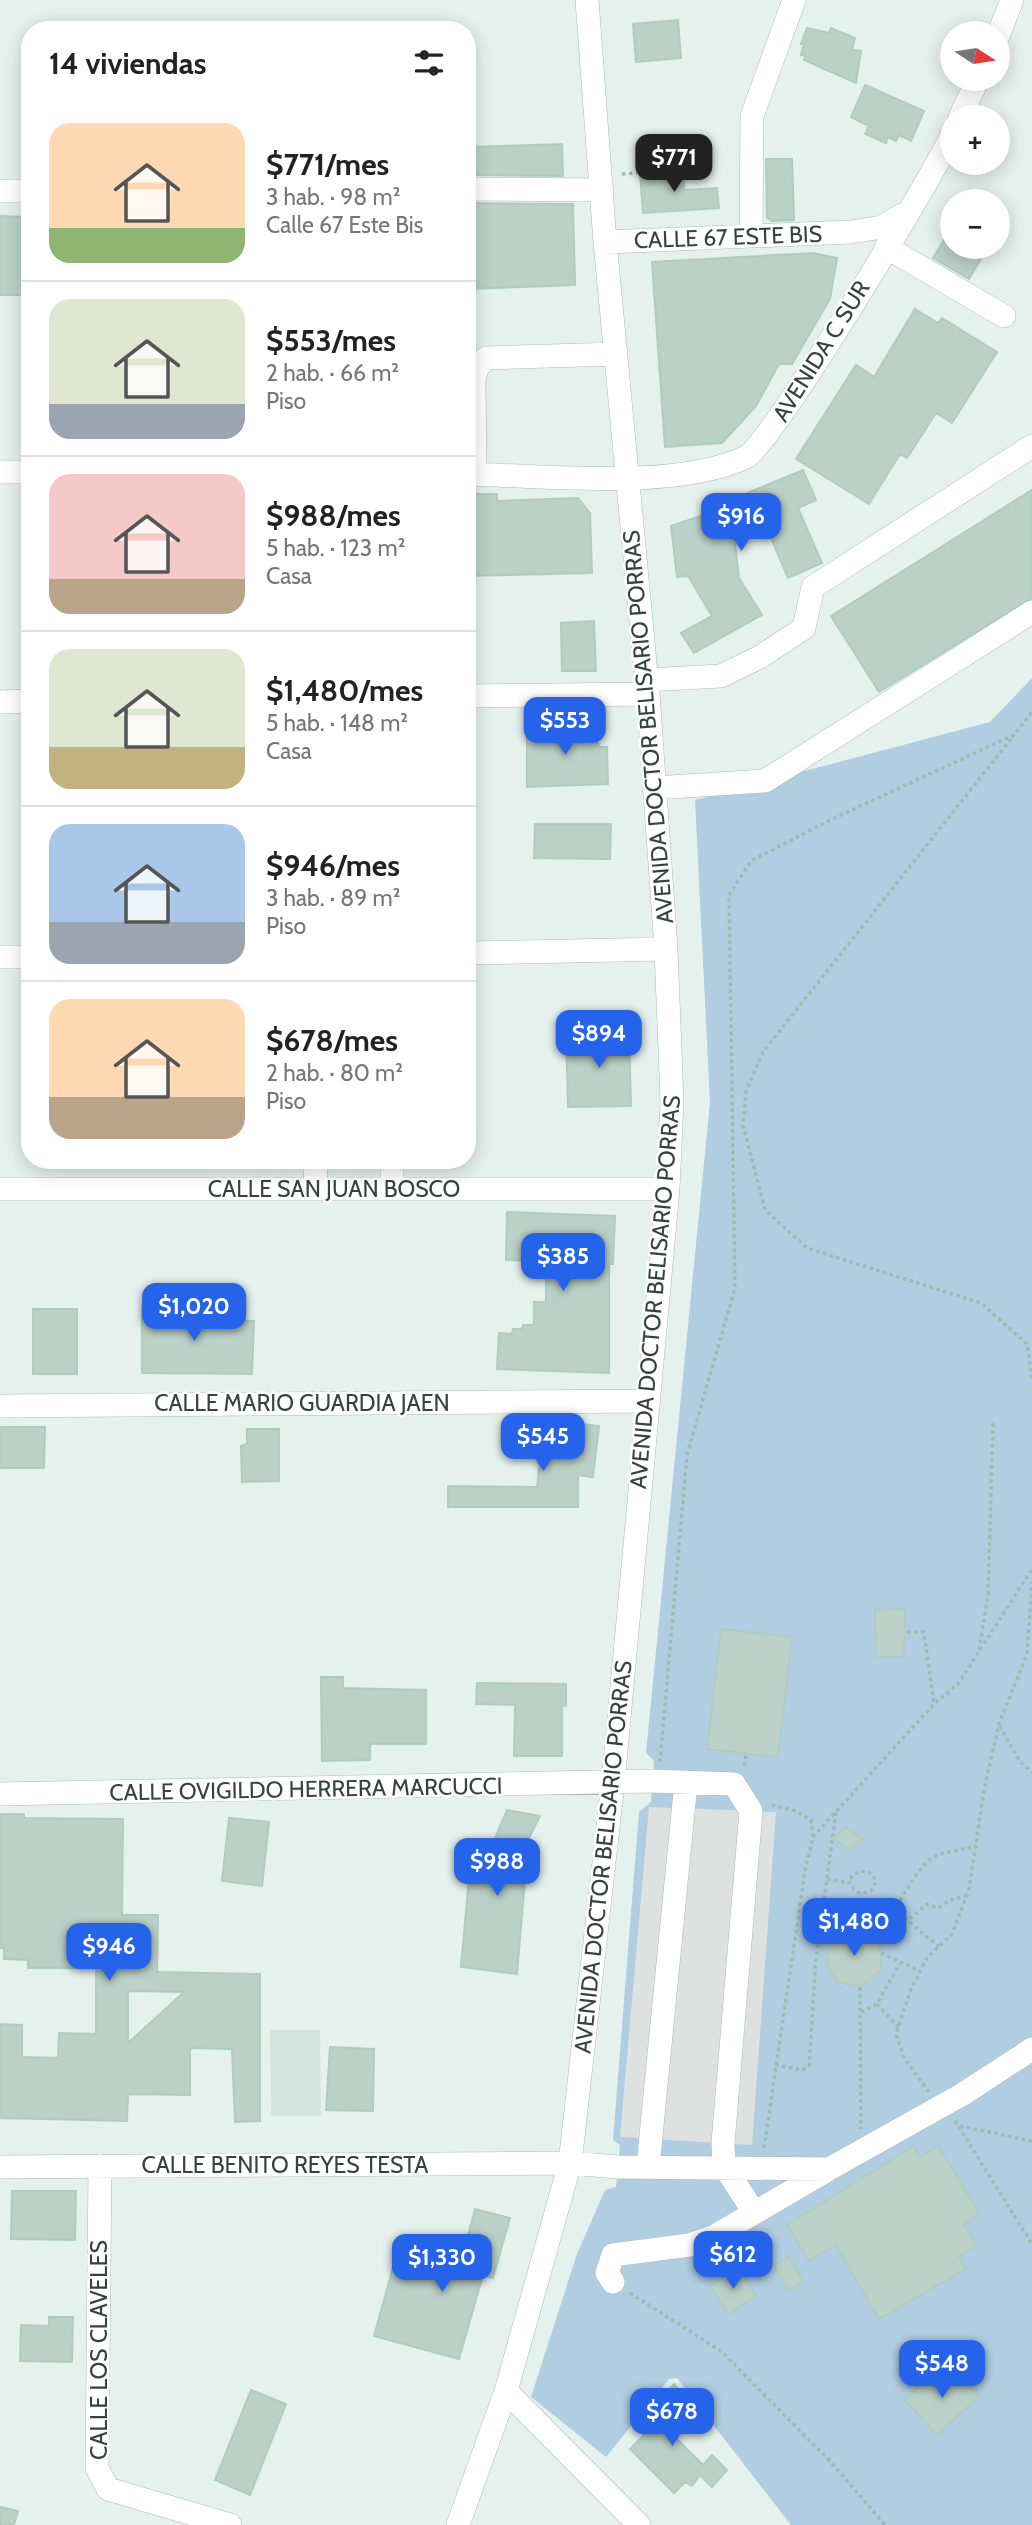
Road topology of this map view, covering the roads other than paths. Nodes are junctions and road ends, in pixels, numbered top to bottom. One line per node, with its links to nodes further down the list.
1 (587, 0): 7 (street, AVENIDA DOCTOR BELISARIO PORRAS)
2 (794, 0): 12 (street)
3 (1012, 0): 4 (street)
4 (1004, 21)
5 (940, 156): 10 (street, AVENIDA C SUR)
6 (476, 189): 7 (street)
7 (602, 190): 13 (street, AVENIDA DOCTOR BELISARIO PORRAS)
8 (0, 191): 9 (street)
9 (21, 191)
10 (907, 212): 11 (street, CALLE 67 ESTE BIS); 14 (street, AVENIDA C SUR)
11 (851, 232): 12 (street, CALLE 67 ESTE BIS); 16 (street, CALLE 67 ESTE BIS)
12 (751, 235): 13 (street, CALLE 67 ESTE BIS)
13 (605, 242): 17 (street, AVENIDA DOCTOR BELISARIO PORRAS)
14 (886, 247): 15 (street); 16 (street, AVENIDA C SUR)
15 (1004, 316)
16 (837, 327): 23 (street, AVENIDA C SUR)
17 (615, 354): 18 (street); 23 (street, AVENIDA DOCTOR BELISARIO PORRAS)
18 (476, 372)
19 (1032, 446): 25 (street)
20 (0, 472): 21 (street)
21 (21, 472)
22 (476, 474): 23 (street, AVENIDA C SUR)
23 (628, 477): 25 (street, AVENIDA DOCTOR BELISARIO PORRAS)
24 (1032, 612): 29 (street)
25 (647, 687): 26 (street); 29 (street, AVENIDA DOCTOR BELISARIO PORRAS)
26 (476, 696)
27 (21, 701): 28 (street)
28 (0, 702)
29 (654, 788): 30 (street, AVENIDA DOCTOR BELISARIO PORRAS)
30 (666, 949): 31 (street); 39 (street, AVENIDA DOCTOR BELISARIO PORRAS)
31 (476, 953)
32 (0, 957): 33 (street)
33 (21, 957)
34 (316, 1169): 37 (street)
35 (392, 1169): 38 (street)
36 (0, 1189): 37 (street, CALLE SAN JUAN BOSCO)
37 (315, 1189): 38 (street, CALLE SAN JUAN BOSCO)
38 (392, 1189): 39 (street, CALLE SAN JUAN BOSCO)
39 (668, 1189): 40 (street, AVENIDA DOCTOR BELISARIO PORRAS)
40 (647, 1401): 41 (street, CALLE MARIO GUARDIA JAEN); 43 (street, AVENIDA DOCTOR BELISARIO PORRAS)
41 (0, 1406)
42 (686, 1782): 43 (street, CALLE OVIGILDO HERRERA MARCUCCI); 48 (street); 49 (street, CALLE OVIGILDO HERRERA MARCUCCI)
43 (613, 1783): 44 (street, CALLE OVIGILDO HERRERA MARCUCCI); 46 (street, AVENIDA DOCTOR BELISARIO PORRAS)
44 (0, 1794)
45 (1032, 2049): 51 (street)
46 (570, 2163): 47 (street, CALLE BENITO REYES TESTA); 48 (street, CALLE BENITO REYES TESTA); 54 (street, AVENIDA DOCTOR BELISARIO PORRAS)
47 (100, 2166): 50 (street, CALLE BENITO REYES TESTA); 56 (street, CALLE LOS CLAVELES)
48 (648, 2166): 49 (street, CALLE BENITO REYES TESTA)
49 (724, 2166): 51 (street, CALLE BENITO REYES TESTA); 52 (street)
50 (0, 2167)
51 (829, 2169): 52 (street)
52 (754, 2212): 53 (street)
53 (613, 2283)
54 (506, 2391): 55 (street); 57 (street, AVENIDA DOCTOR BELISARIO PORRAS)
55 (634, 2523)
56 (230, 2525)
57 (458, 2525)

